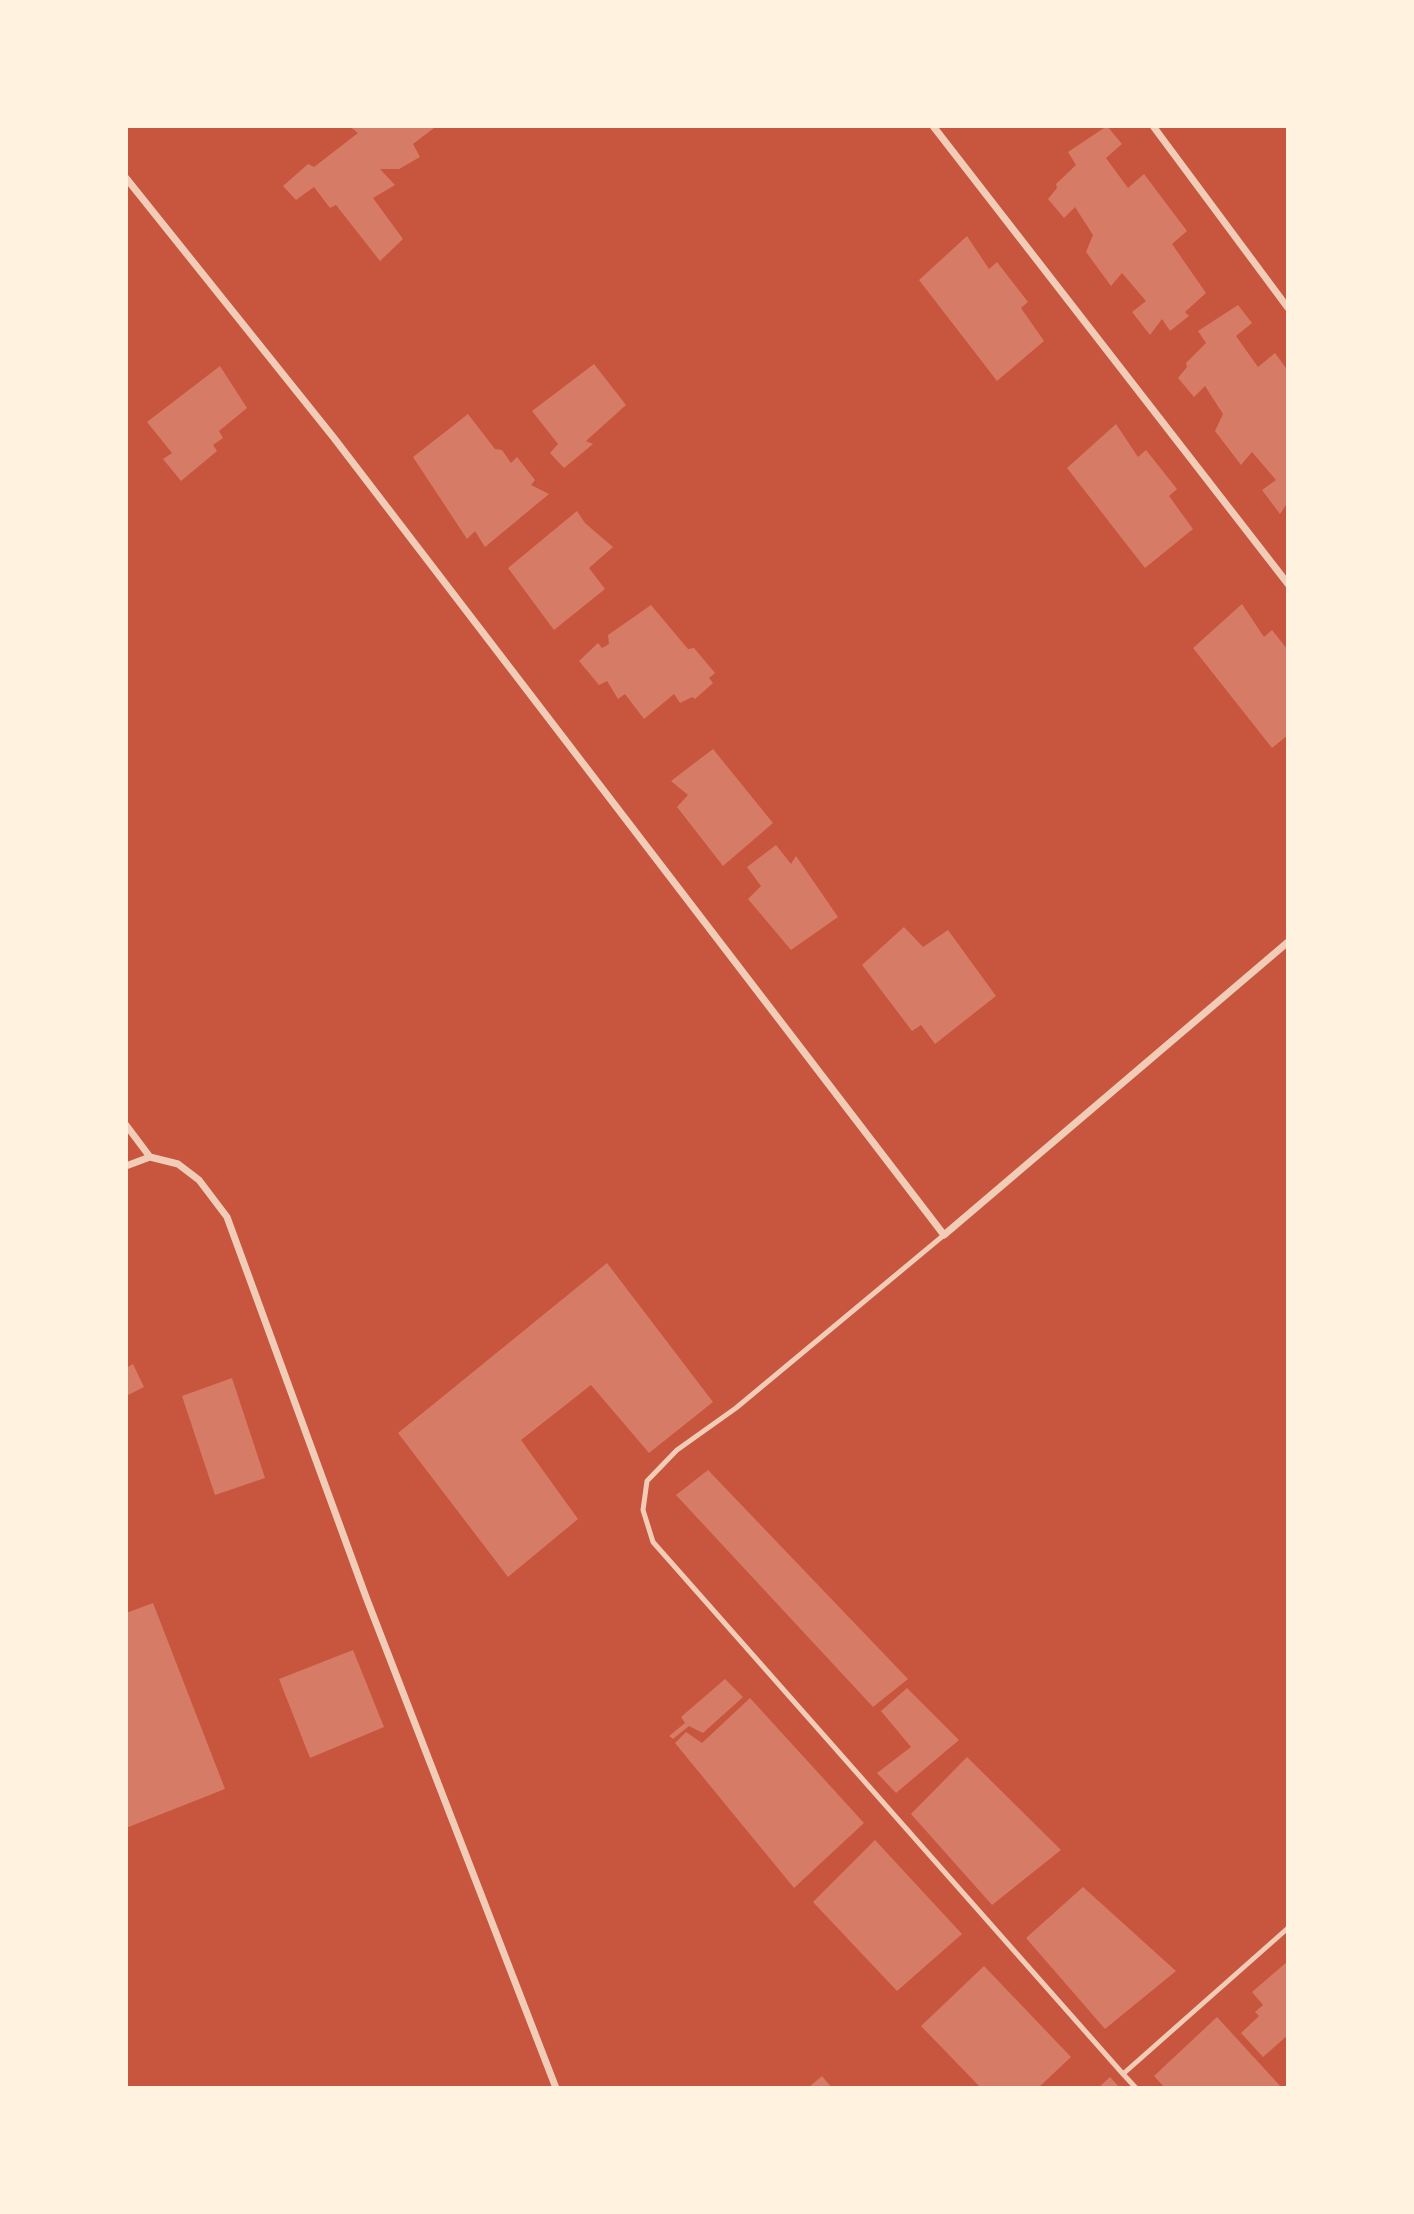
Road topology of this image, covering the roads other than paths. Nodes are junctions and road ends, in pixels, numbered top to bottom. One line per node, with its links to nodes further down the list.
1 (933, 126): 5 (street)
2 (1153, 126): 4 (street)
3 (126, 178): 10 (street)
4 (1288, 308)
5 (1288, 584)
6 (1288, 942): 10 (street)
7 (126, 1125): 8 (street)
8 (150, 1157): 9 (street); 13 (street)
9 (126, 1166)
10 (944, 1235): 12 (lane)
11 (1288, 1927): 12 (lane)
12 (1123, 2074): 14 (lane)
13 (556, 2088)
14 (1136, 2088)

